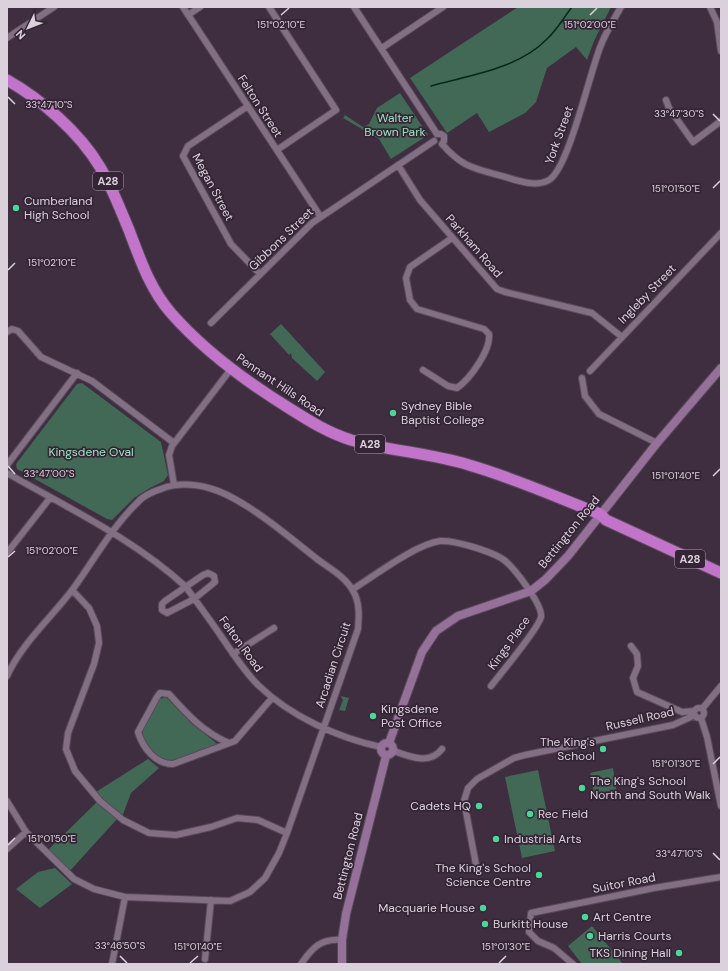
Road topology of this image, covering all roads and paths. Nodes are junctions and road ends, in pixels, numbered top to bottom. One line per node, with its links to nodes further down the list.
1 (54, 7): 10 (street)
2 (183, 7): 9 (street, Felton Street)
3 (200, 7): 9 (street)
4 (269, 7): 20 (street)
5 (354, 7): 11 (street)
6 (443, 7): 11 (street)
7 (621, 7): 19 (street, York Street)
8 (710, 7): 12 (street)
9 (188, 15): 15 (street, Felton Street)
10 (7, 38)
11 (382, 48): 17 (street)
12 (721, 51)
13 (7, 80): 29 (highway, Pennant Hills Road / A28)
14 (666, 100): 16 (street)
15 (248, 106): 20 (street, Felton Street); 25 (street, Megan Street)
16 (721, 121)
17 (437, 134): 18 (street); 19 (street)
18 (434, 141): 19 (street); 21 (street, Gibbons Street)
19 (442, 144)
20 (277, 150): 22 (street, Felton Street)
21 (398, 165): 22 (street, Gibbons Street); 24 (street, Parkham Road)
22 (320, 216): 25 (street, Gibbons Street)
23 (721, 233): 28 (street, Ingleby Street)
24 (452, 238): 28 (street, Parkham Road); 30 (street)
25 (260, 274): 26 (street, Gibbons Street)
26 (212, 323)
27 (7, 332): 32 (street)
28 (622, 337): 31 (street, Ingleby Street)
29 (231, 369): 35 (street); 41 (highway, Pennant Hills Road / A28)
30 (423, 370)
31 (590, 371)
32 (77, 373): 35 (street); 37 (street)
33 (720, 373): 36 (main road, Bettington Road)
34 (582, 378): 36 (street)
35 (174, 443): 39 (street)
36 (656, 443): 41 (main road, Bettington Road)
37 (7, 466)
38 (7, 473): 40 (street, Felton Road)
39 (174, 485): 42 (street, Arcadian Circuit); 48 (street, Arcadian Circuit)
40 (50, 498): 42 (street, Felton Road); 43 (street)
41 (600, 514): 44 (highway, Pennant Hills Road / A28); 45 (highway, Pennant Hills Road / A28); 49 (main road, Bettington Road)
42 (112, 533): 46 (street, Felton Road); 47 (street, Arcadian Circuit)
43 (7, 553)
44 (721, 565)
45 (721, 573)
46 (186, 587): 50 (street, Felton Road); 50 (street); 50 (street)
47 (72, 590): 54 (street, Arcadian Circuit); 68 (street)
48 (353, 590): 49 (street, Kings Place); 60 (street, Arcadian Circuit)
49 (531, 591): 55 (street, Kings Place); 62 (main road, Bettington Road)
50 (194, 599): 53 (street, Felton Road)
51 (274, 628): 53 (street)
52 (631, 646): 59 (street)
53 (233, 654): 58 (street, Felton Road)
54 (7, 676)
55 (491, 686)
56 (721, 686): 57 (street)
57 (719, 691): 59 (street)
58 (272, 698): 60 (street, Felton Road); 61 (street)
59 (697, 714): 66 (street); 70 (street, Russell Road)
60 (324, 728): 62 (street, Felton Road); 68 (street, Arcadian Circuit)
61 (229, 743): 61 (street)
62 (385, 745): 64 (main road); 64 (main road)
63 (442, 749): 64 (street)
64 (390, 753): 74 (main road, Bettington Road)
65 (7, 801): 67 (street, Arcadian Circuit)
66 (721, 806)
67 (26, 832): 69 (street); 72 (street, Arcadian Circuit)
68 (287, 832): 73 (street, Arcadian Circuit)
69 (7, 849)
70 (477, 870)
71 (721, 877): 79 (street, Suitor Road)
72 (125, 897): 73 (street, Arcadian Circuit); 76 (street)
73 (211, 900): 75 (street)
74 (342, 940): 77 (street); 78 (main road, Bettington Road)
75 (205, 959)
76 (112, 964)
77 (301, 964)
78 (342, 964)
79 (573, 964)

